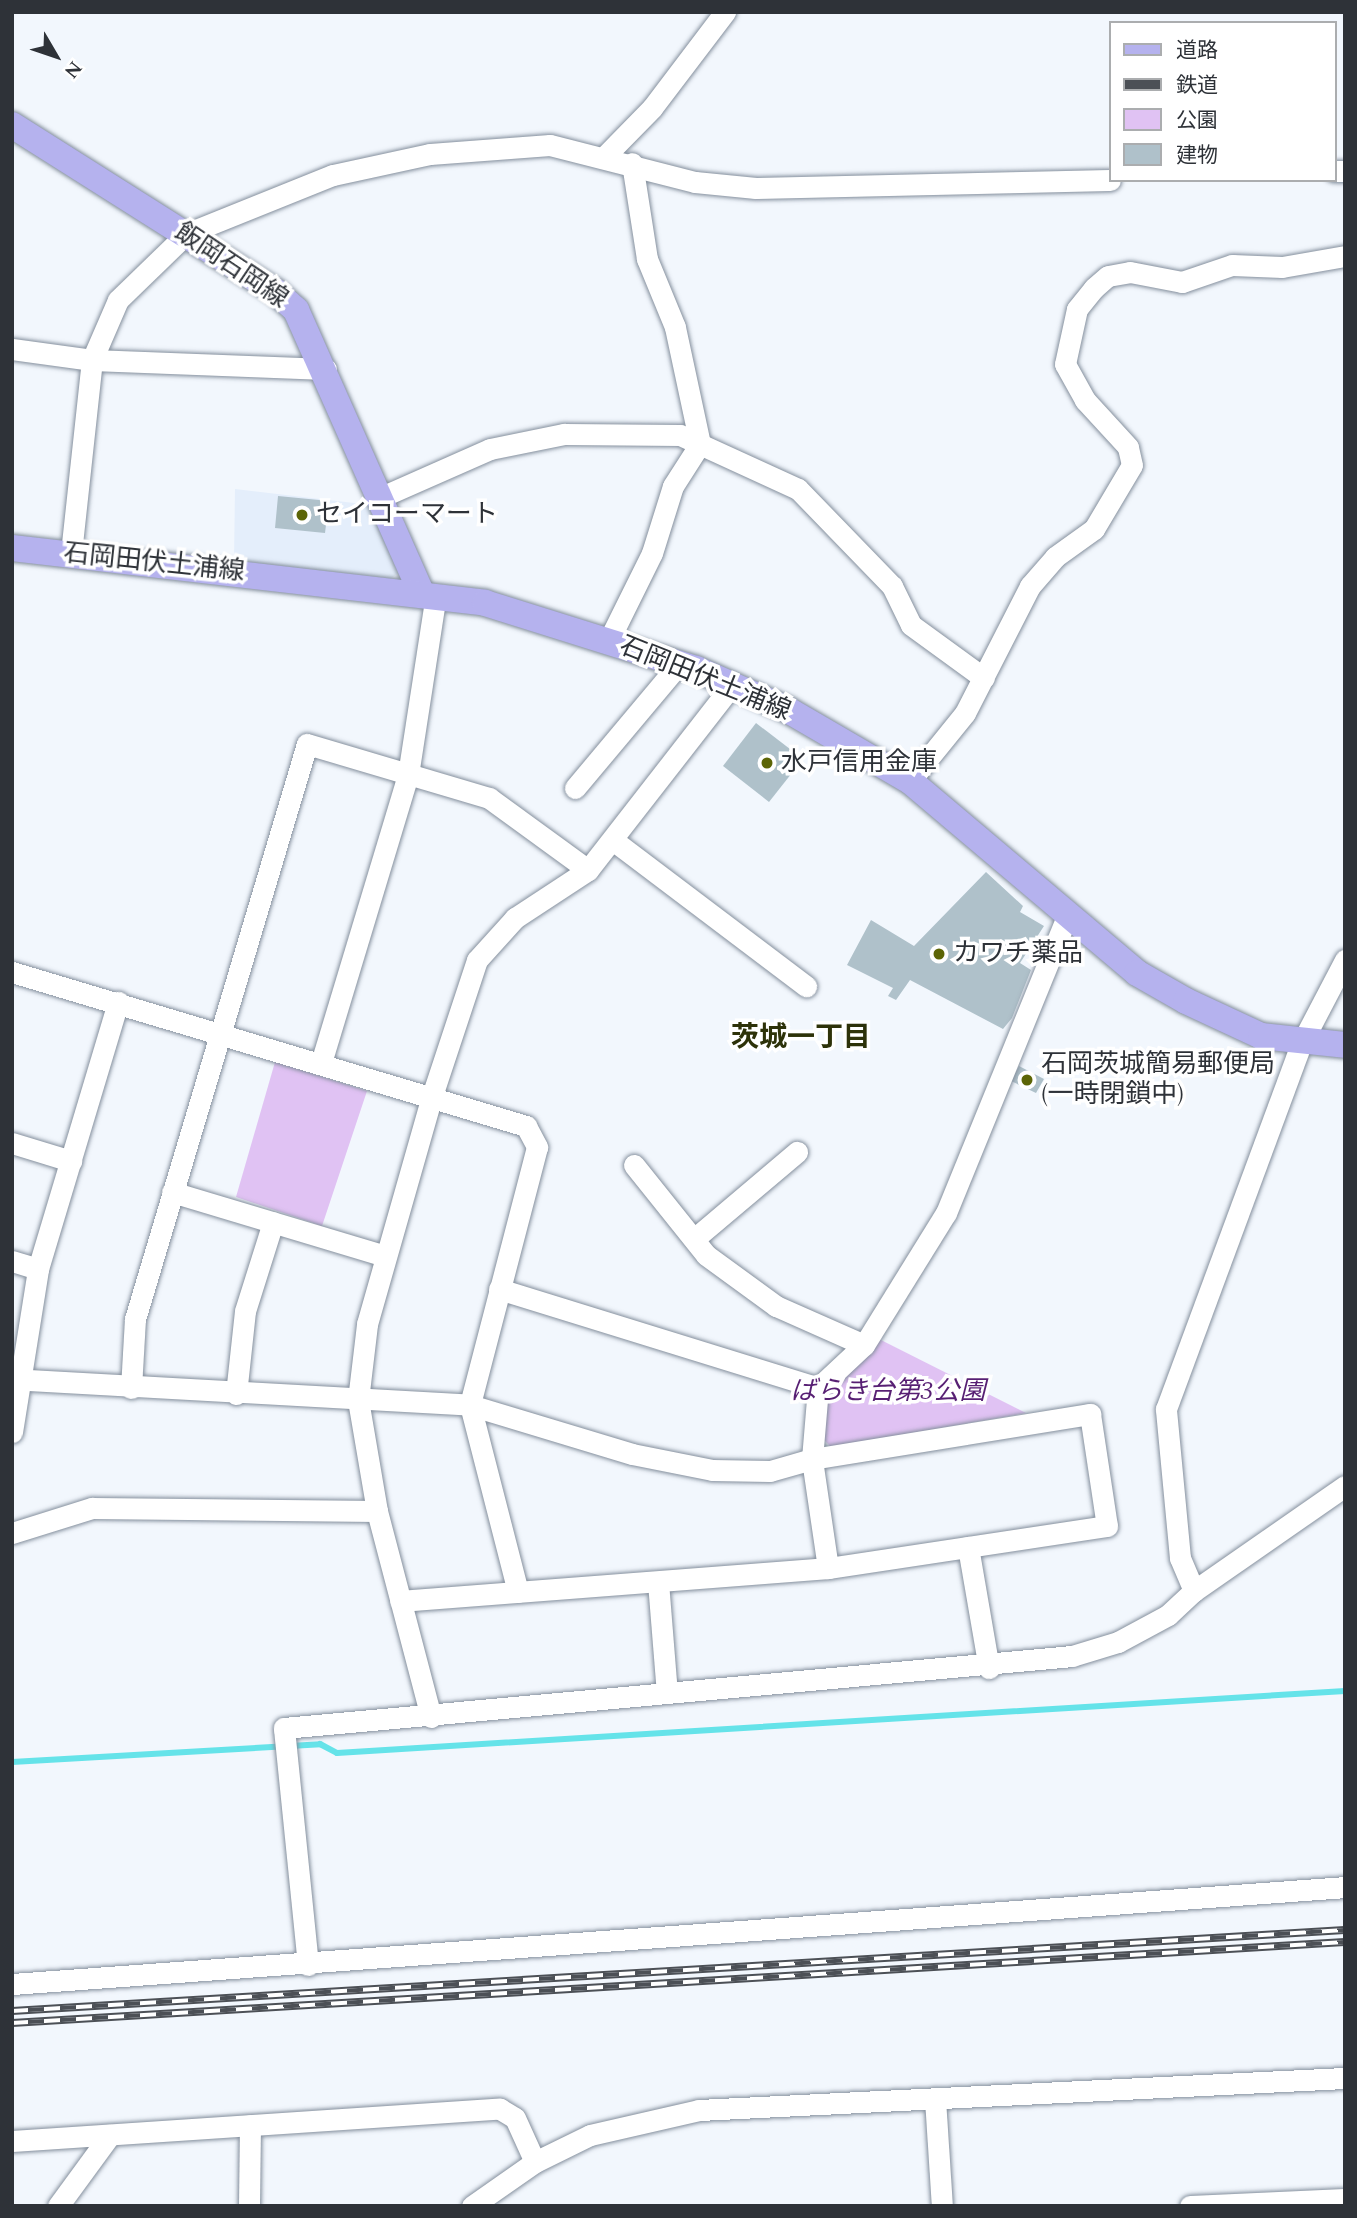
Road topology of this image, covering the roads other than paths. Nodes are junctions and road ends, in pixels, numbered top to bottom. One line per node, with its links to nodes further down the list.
1 (725, 12): 3 (street)
2 (12, 125): 6 (main road, 飯岡石岡線)
3 (606, 155): 4 (street); 6 (street)
4 (632, 163): 5 (street); 11 (street)
5 (1108, 180)
6 (186, 234): 9 (street); 10 (main road, 飯岡石岡線)
7 (1345, 256): 18 (street)
8 (12, 349): 9 (street)
9 (92, 360): 10 (street); 14 (street)
10 (326, 369): 12 (main road, 飯岡石岡線)
11 (700, 444): 12 (street); 16 (street); 18 (street)
12 (379, 498): 15 (main road, 飯岡石岡線)
13 (12, 548): 14 (main road, 石岡田伏土浦線)
14 (71, 553): 15 (main road, 石岡田伏土浦線)
15 (428, 593): 16 (main road, 石岡田伏土浦線); 20 (street)
16 (609, 640): 17 (main road, 石岡田伏土浦線)
17 (679, 664): 19 (main road, 石岡田伏土浦線); 22 (street)
18 (984, 678): 21 (street)
19 (733, 684): 21 (main road, 石岡田伏土浦線); 23 (street)
20 (408, 775): 24 (street); 30 (street); 33 (street)
21 (910, 781): 25 (main road, 石岡田伏土浦線)
22 (575, 788)
23 (614, 841): 24 (street); 28 (street)
24 (587, 870): 34 (street)
25 (1067, 916): 31 (main road, 石岡田伏土浦線); 46 (street)
26 (1345, 960): 31 (street)
27 (14, 976): 29 (street)
28 (806, 986)
29 (118, 1002): 30 (street); 37 (street)
30 (220, 1033): 33 (street); 39 (street)
31 (1301, 1044): 32 (main road, 石岡田伏土浦線); 61 (street)
32 (1345, 1045)
33 (321, 1063): 34 (street)
34 (432, 1096): 42 (street); 45 (street)
35 (12, 1143): 37 (street)
36 (797, 1152): 41 (street)
37 (71, 1161): 44 (street)
38 (634, 1165): 41 (street)
39 (172, 1192): 40 (street); 48 (street)
40 (272, 1222): 42 (street); 50 (street)
41 (694, 1239): 46 (street)
42 (386, 1256): 51 (street)
43 (12, 1261): 44 (street)
44 (38, 1269): 47 (street)
45 (499, 1289): 49 (street); 52 (street)
46 (864, 1345): 49 (street)
47 (17, 1380): 48 (street); 53 (street)
48 (131, 1388): 50 (street)
49 (818, 1388): 54 (street)
50 (236, 1394): 51 (street)
51 (358, 1401): 52 (street); 56 (street)
52 (470, 1405): 54 (street); 62 (street)
53 (12, 1432)
54 (813, 1459): 58 (street); 59 (street)
55 (1345, 1486): 61 (street)
56 (377, 1511): 57 (street); 63 (street)
57 (14, 1526)
58 (968, 1547): 59 (street); 64 (street)
59 (828, 1568): 60 (street)
60 (658, 1582): 62 (street); 65 (street)
61 (1194, 1591): 64 (street)
62 (518, 1592): 63 (street)
63 (400, 1601): 66 (street)
64 (989, 1668): 65 (street)
65 (667, 1693): 66 (street)
66 (431, 1717): 68 (street)
67 (1345, 1887): 68 (street)
68 (308, 1965): 69 (street)
69 (12, 1984)
70 (1345, 2078): 71 (street)
71 (934, 2099): 75 (street); 80 (street)
72 (250, 2125): 73 (street); 75 (street); 78 (street)
73 (110, 2135): 74 (street); 77 (street)
74 (12, 2141)
75 (535, 2162): 79 (street)
76 (1340, 2201): 81 (street)
77 (58, 2206)
78 (248, 2206)
79 (472, 2206)
80 (942, 2206)
81 (1190, 2206)

